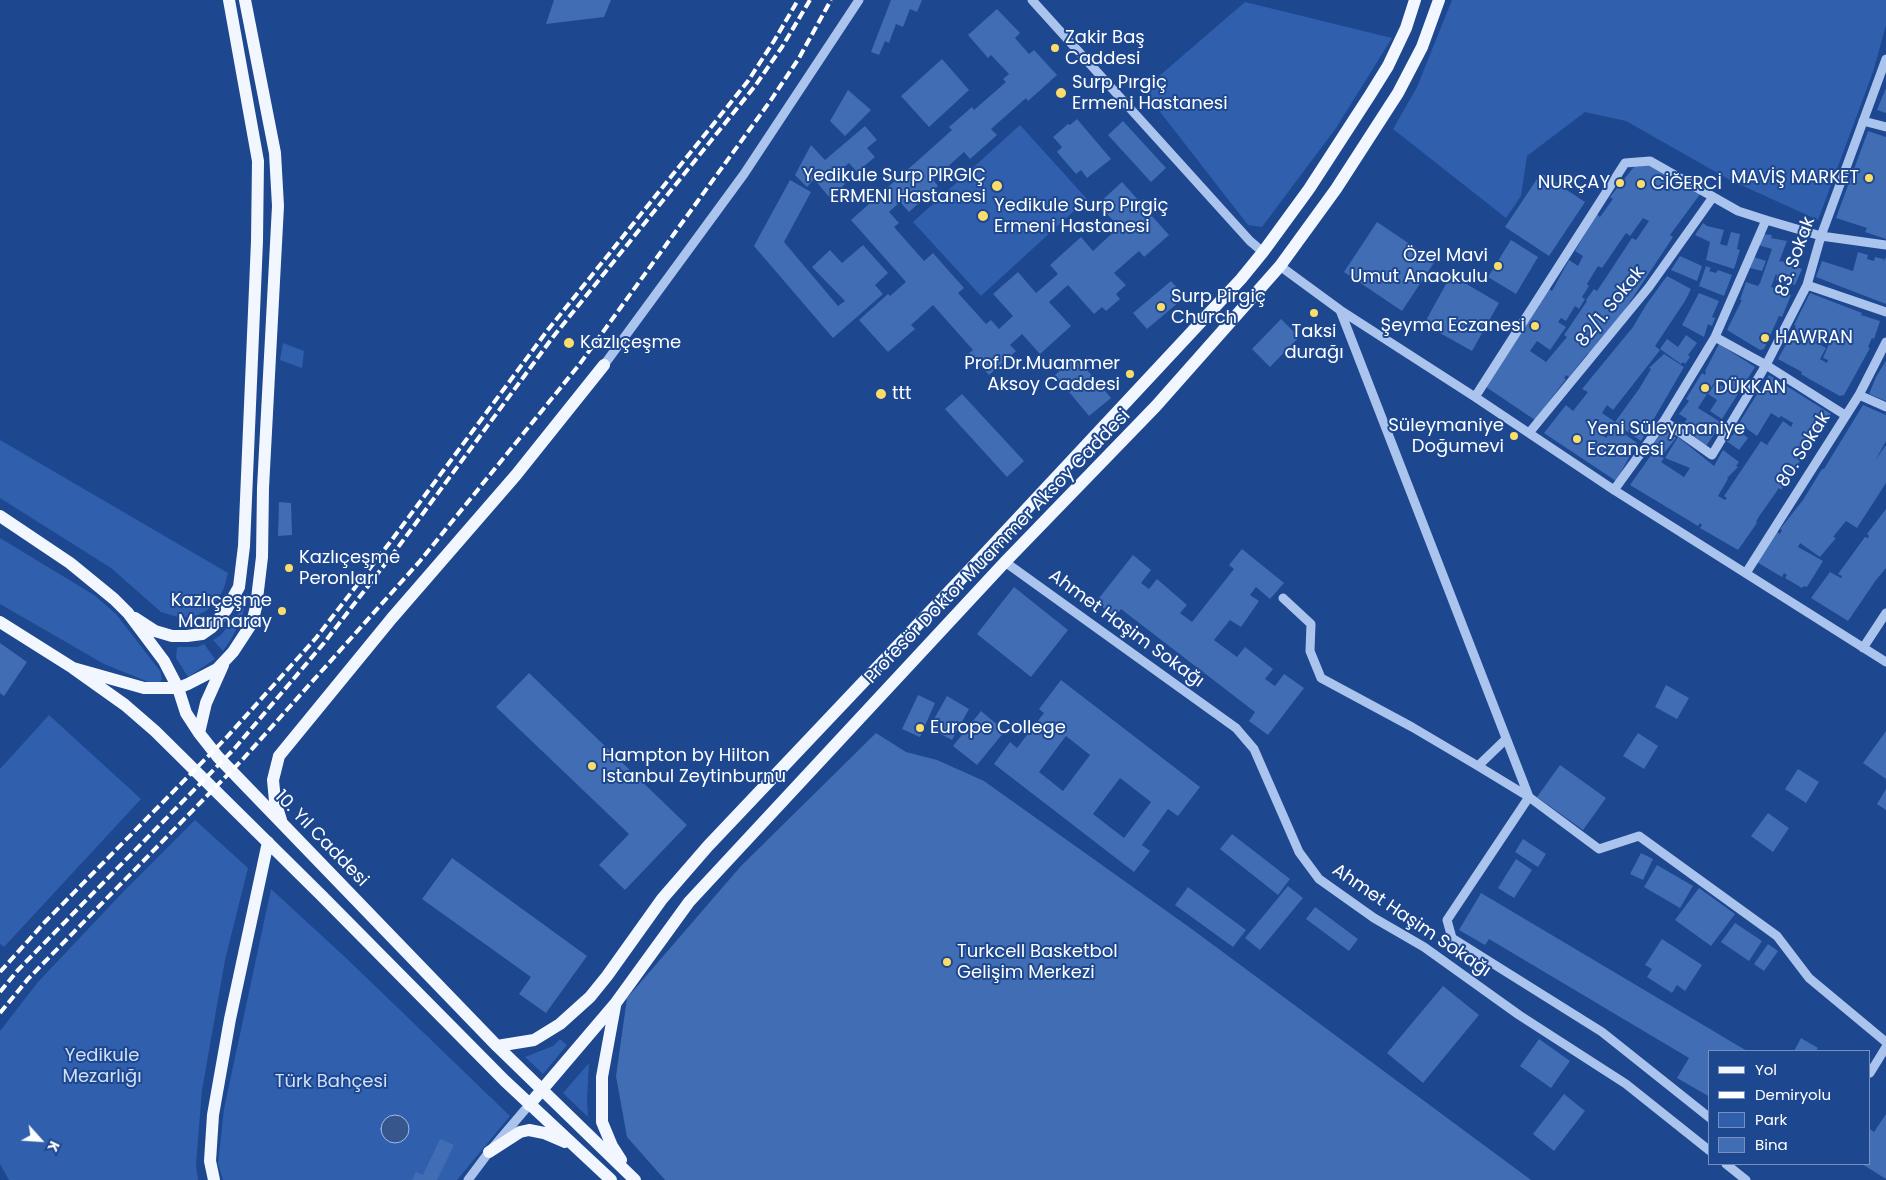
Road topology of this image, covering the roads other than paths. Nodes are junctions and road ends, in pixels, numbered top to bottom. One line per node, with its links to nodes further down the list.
1 (229, 0): 34 (main road)
2 (246, 0): 38 (main road)
3 (858, 0): 21 (street)
4 (1032, 0): 14 (street)
5 (1415, 0): 14 (main road, Profesör Doktor Muammer Aksoy Caddesi)
6 (1439, 0): 15 (main road, Profesör Doktor Muammer Aksoy Caddesi)
7 (1886, 59): 8 (street, 83. Sokak)
8 (1863, 121): 9 (street); 12 (street, 83. Sokak)
9 (1886, 127)
10 (1714, 197): 11 (street); 24 (street); 28 (street, 82/1. Sokak)
11 (1766, 220): 12 (street); 19 (street)
12 (1821, 236): 13 (street); 16 (street, 83. Sokak)
13 (1886, 245)
14 (1263, 252): 15 (main road); 50 (main road, Profesör Doktor Muammer Aksoy Caddesi)
15 (1280, 266): 17 (street); 31 (main road, Profesör Doktor Muammer Aksoy Caddesi)
16 (1807, 284): 18 (street); 22 (street, 83. Sokak)
17 (1340, 310): 24 (street); 43 (street)
18 (1886, 312)
19 (1715, 337): 22 (street); 27 (street)
20 (1886, 342): 23 (street, 80. Sokak)
21 (604, 365): 46 (main road)
22 (1766, 365): 26 (street); 27 (street, 83. Sokak)
23 (1858, 395): 25 (street); 26 (street, 80. Sokak)
24 (1475, 397): 28 (street)
25 (1886, 407)
26 (1845, 415): 32 (street, 80. Sokak)
27 (1664, 421): 29 (street)
28 (1530, 433): 29 (street)
29 (1614, 490): 32 (street)
30 (1, 516): 34 (main road, 10. Yıl Caddesi)
31 (1006, 562): 48 (main road, Profesör Doktor Muammer Aksoy Caddesi); 57 (street, Ahmet Haşim Sokağı)
32 (1746, 573): 37 (street)
33 (1282, 598): 44 (street)
34 (128, 613): 41 (main road, 10. Yıl Caddesi)
35 (1886, 613): 37 (street)
36 (0, 622): 40 (main road)
37 (1863, 648): 39 (street)
38 (225, 660): 41 (main road); 42 (main road)
39 (1886, 662)
40 (73, 668): 41 (main road); 47 (main road)
41 (178, 688): 42 (main road, 10. Yıl Caddesi)
42 (198, 733): 46 (main road, 10. Yıl Caddesi)
43 (1506, 739): 44 (street); 45 (street)
44 (1478, 766): 45 (street)
45 (1529, 797): 49 (street); 55 (street)
46 (282, 822): 50 (main road, 10. Yıl Caddesi)
47 (268, 842): 54 (main road); 61 (main road)
48 (615, 1004): 53 (main road, Profesör Doktor Muammer Aksoy Caddesi); 60 (main road)
49 (1886, 1042)
50 (497, 1046): 53 (main road, 10. Yıl Caddesi)
51 (1886, 1047): 52 (street)
52 (1871, 1071)
53 (542, 1090): 54 (main road, Profesör Doktor Muammer Aksoy Caddesi); 60 (main road, 10. Yıl Caddesi)
54 (529, 1105): 56 (main road); 58 (street)
55 (1708, 1116)
56 (573, 1145): 58 (main road); 63 (main road)
57 (1708, 1149)
58 (489, 1152): 62 (street)
59 (1727, 1165): 64 (street)
60 (633, 1179)
61 (214, 1180)
62 (468, 1180)
63 (611, 1180)
64 (1746, 1180)

